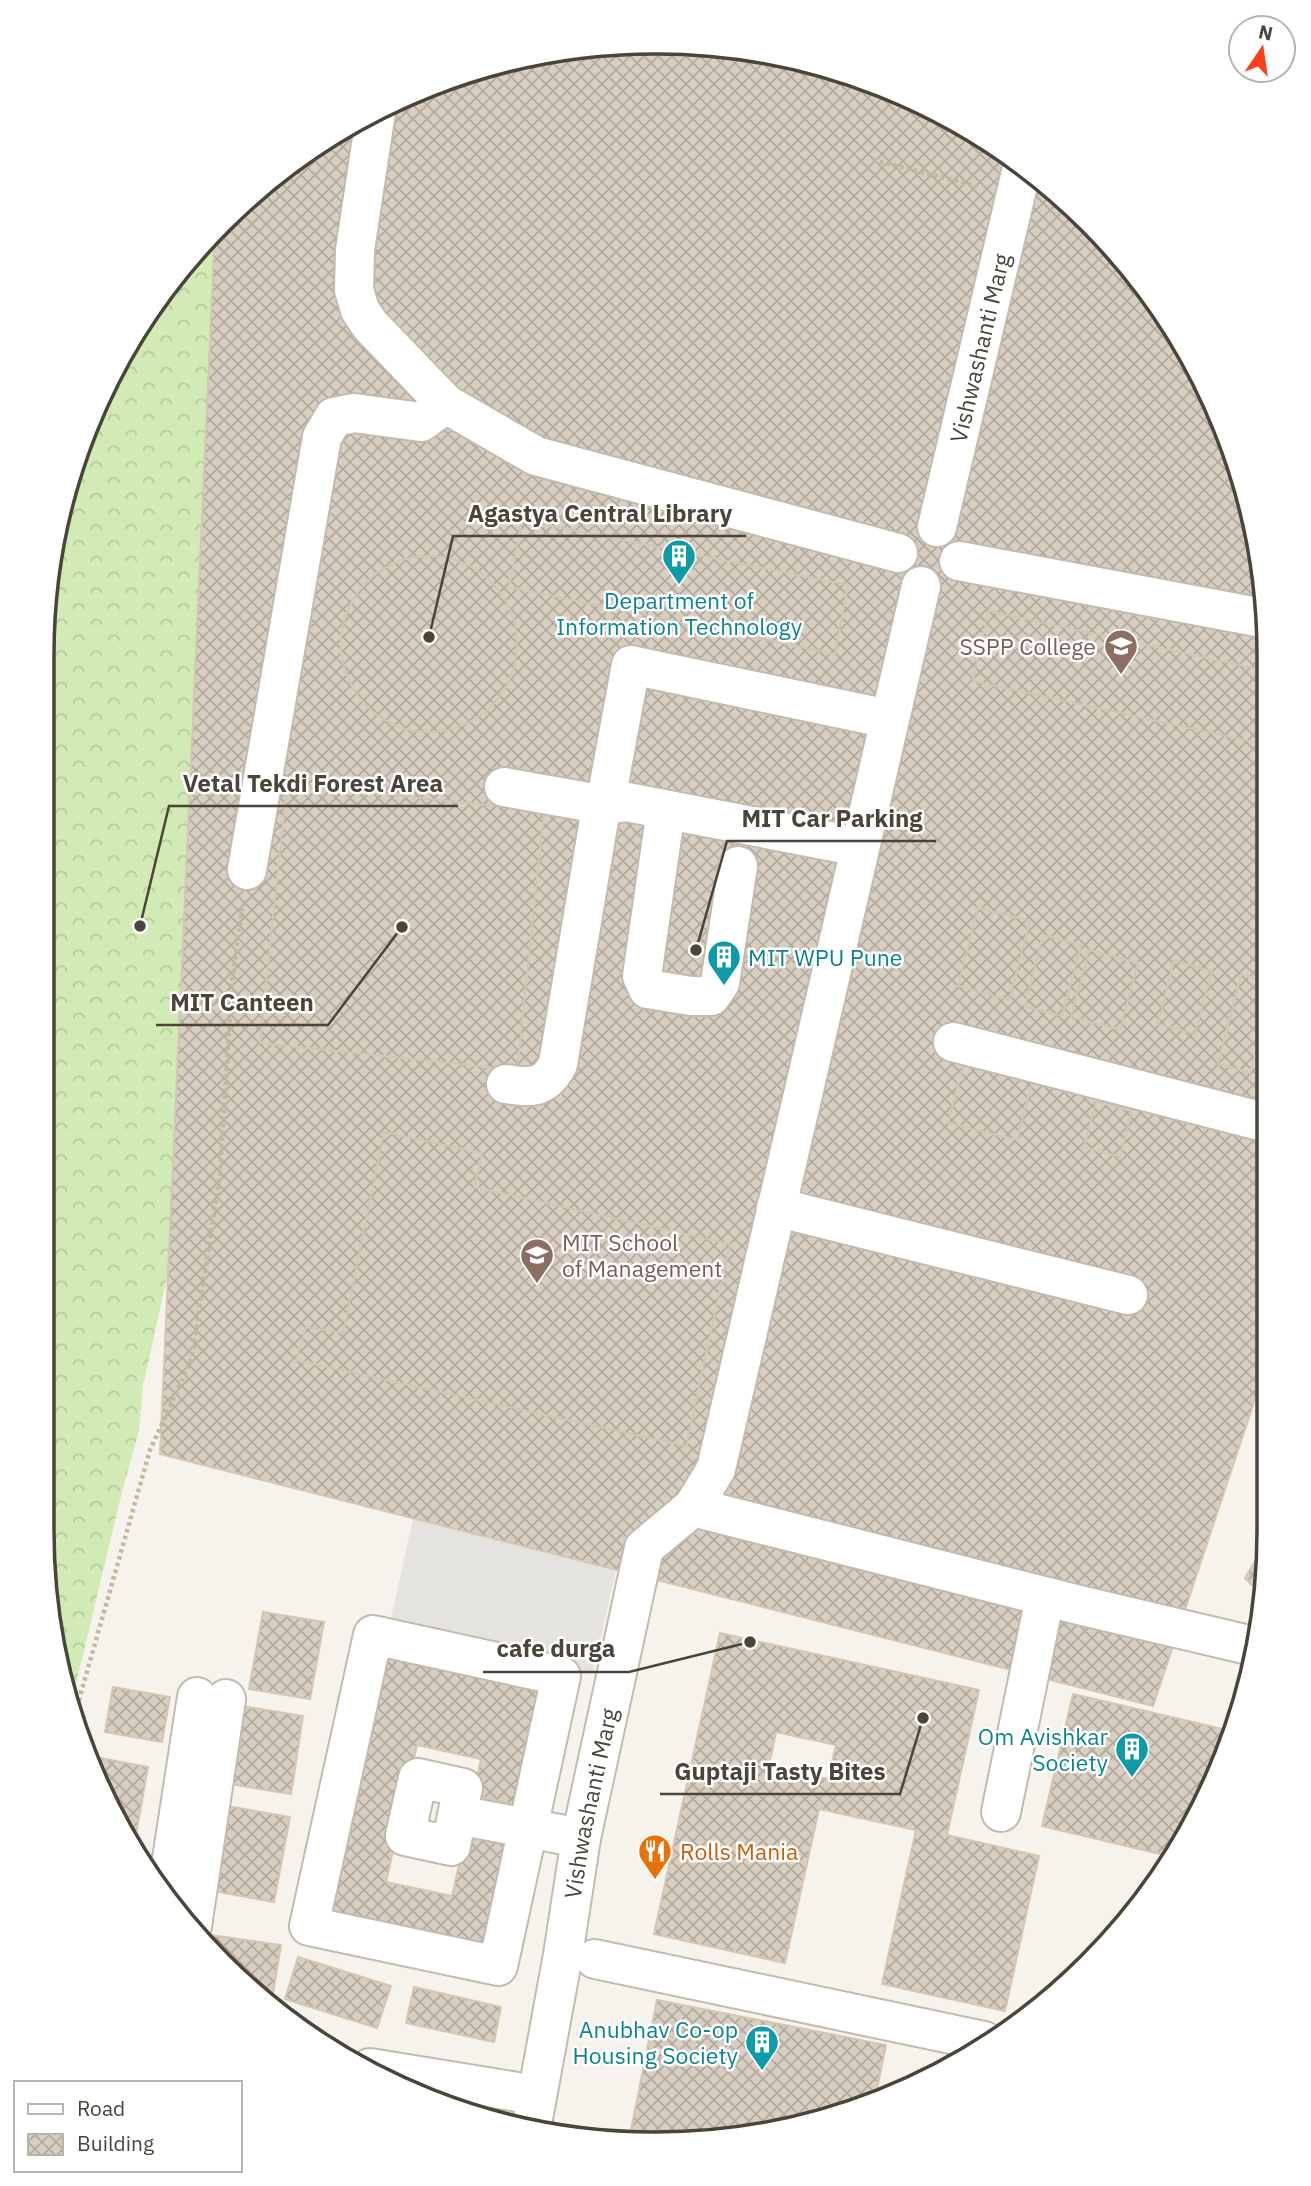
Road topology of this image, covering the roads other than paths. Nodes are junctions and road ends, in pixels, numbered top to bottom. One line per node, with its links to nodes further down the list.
1 (374, 125): 3 (street)
2 (1018, 181): 4 (street, Vishwashanti Marg)
3 (446, 404): 5 (street); 15 (street)
4 (937, 527): 5 (street); 6 (street)
5 (898, 553): 7 (street)
6 (959, 561): 7 (street); 8 (street)
7 (921, 586): 9 (street, Vishwashanti Marg)
8 (1255, 617)
9 (890, 719): 11 (street); 13 (street, Vishwashanti Marg)
10 (504, 787): 11 (street)
11 (605, 804): 12 (street); 17 (street)
12 (666, 810): 13 (street); 14 (street)
13 (860, 847): 19 (street, Vishwashanti Marg)
14 (738, 866)
15 (247, 870)
16 (953, 1042): 18 (street)
17 (506, 1084)
18 (1257, 1120)
19 (776, 1207): 20 (street); 21 (street, Vishwashanti Marg)
20 (1128, 1295)
21 (693, 1507): 22 (street); 27 (street, Vishwashanti Marg)
22 (1045, 1597): 23 (street); 24 (street)
23 (1246, 1644)
24 (1001, 1812)
25 (457, 1815): 26 (street)
26 (527, 1828): 26 (street); 27 (street)
27 (581, 1839): 33 (street, Vishwashanti Marg)
28 (169, 1884): 29 (street)
29 (193, 1915)
30 (595, 1959): 31 (street)
31 (975, 2039)
32 (404, 2077): 33 (street)
33 (534, 2109)

